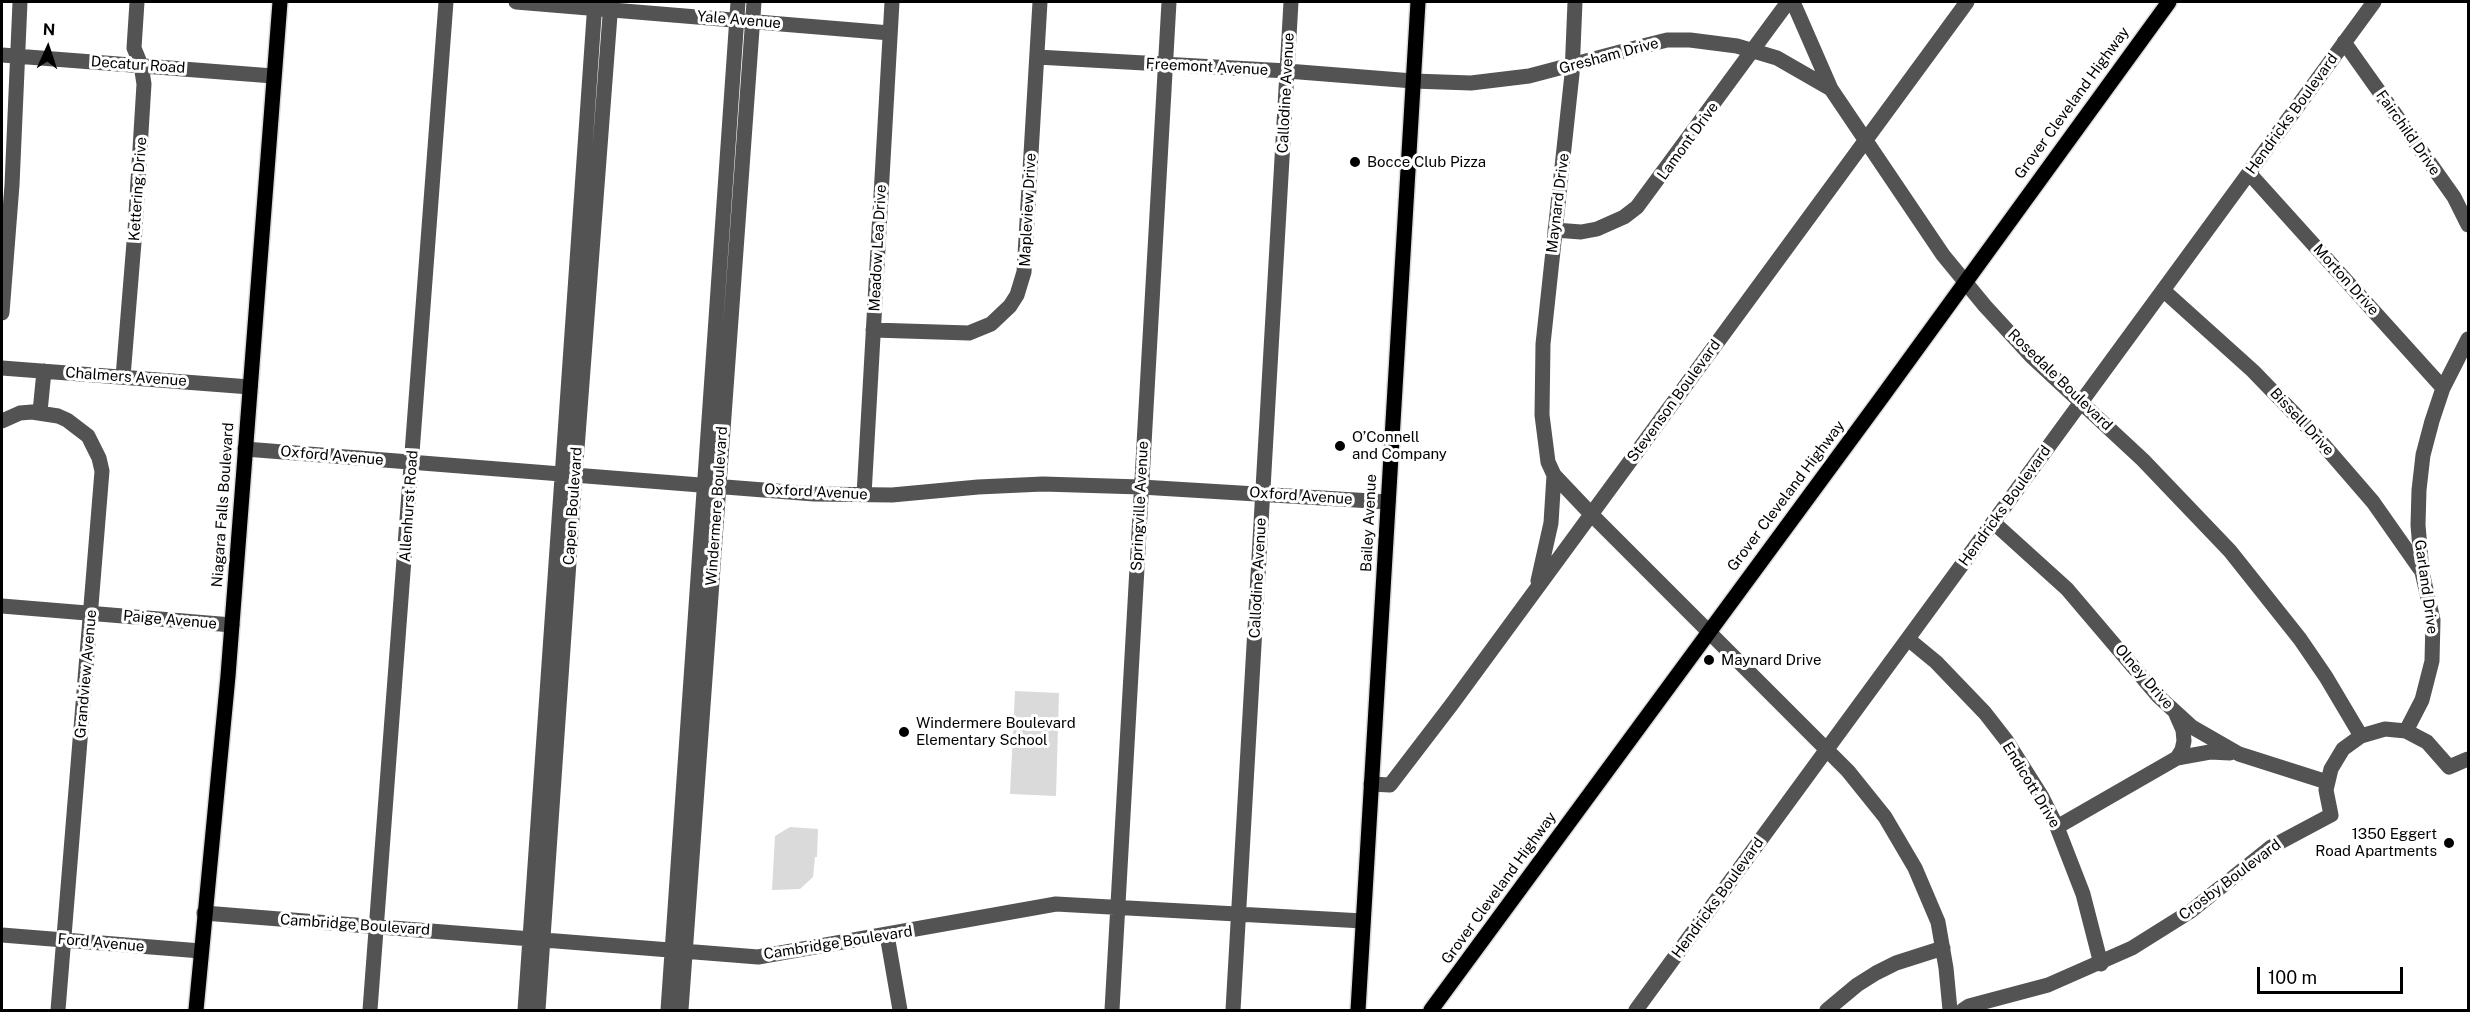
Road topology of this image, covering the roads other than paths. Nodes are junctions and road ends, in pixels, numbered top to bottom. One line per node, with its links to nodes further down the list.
1 (20, 2): 26 (street)
2 (137, 2): 28 (street, Kettering Drive)
3 (280, 2): 32 (main road, Niagara Falls Boulevard)
4 (446, 2): 53 (street, Allenhurst Road)
5 (516, 2): 18 (street, Yale Avenue)
6 (738, 2): 20 (street, Windermere Boulevard)
7 (754, 2): 21 (street, Windermere Boulevard)
8 (892, 2): 22 (street, Meadow Lea Drive)
9 (1040, 2): 27 (street, Mapleview Drive)
10 (1169, 2): 29 (street, Springville Avenue)
11 (1291, 2): 31 (street, Callodine Avenue)
12 (1418, 2): 33 (main road, Bailey Avenue)
13 (1575, 2): 30 (street, Maynard Drive)
14 (1790, 2): 24 (street, Lamont Drive); 34 (street, Rosedale Boulevard)
15 (1967, 2): 35 (street, Stevenson Boulevard)
16 (2169, 2): 39 (main road, Grover Cleveland Highway)
17 (2374, 2): 23 (street, Hendricks Boulevard)
18 (595, 5): 19 (street, Yale Avenue); 54 (street, Capen Boulevard)
19 (611, 5): 20 (street, Yale Avenue); 54 (street, Capen Boulevard)
20 (737, 20): 21 (street, Yale Avenue); 56 (street, Windermere Boulevard)
21 (753, 21): 22 (street, Yale Avenue); 56 (street, Windermere Boulevard)
22 (890, 33): 42 (street, Meadow Lea Drive)
23 (2344, 42): 36 (street, Hendricks Boulevard); 37 (street, Fairchild Drive)
24 (1752, 50): 30 (street, Gresham Drive); 34 (street, Gresham Drive); 38 (street, Lamont Drive)
25 (2, 55): 26 (street, Decatur Road)
26 (18, 56): 28 (street, Decatur Road); 41 (street)
27 (1037, 57): 29 (street, Freemont Avenue); 42 (street, Mapleview Drive)
28 (141, 65): 32 (street, Decatur Road); 46 (street, Kettering Drive)
29 (1165, 65): 31 (street, Freemont Avenue); 57 (street, Springville Avenue)
30 (1571, 66): 33 (street, Gresham Drive); 38 (street, Maynard Drive)
31 (1287, 71): 33 (street, Freemont Avenue); 58 (street, Callodine Avenue)
32 (273, 76): 47 (main road, Niagara Falls Boulevard)
33 (1413, 81): 60 (main road, Bailey Avenue)
34 (1831, 89): 35 (street, Rosedale Boulevard)
35 (1867, 139): 39 (street, Rosedale Boulevard); 61 (street, Stevenson Boulevard)
36 (2249, 173): 40 (street, Hendricks Boulevard); 48 (street, Morton Drive)
37 (2469, 225)
38 (1555, 230): 55 (street, Maynard Drive)
39 (1965, 282): 49 (street, Rosedale Boulevard); 70 (main road, Grover Cleveland Highway)
40 (2163, 290): 49 (street, Hendricks Boulevard); 64 (street, Bissell Drive)
41 (2, 313)
42 (873, 330): 59 (street, Meadow Lea Drive)
43 (2469, 339): 48 (street, Garland Drive)
44 (2, 368): 45 (street, Chalmers Avenue)
45 (44, 371): 46 (street, Chalmers Avenue); 50 (street)
46 (123, 377): 47 (street, Chalmers Avenue)
47 (250, 387): 52 (main road, Niagara Falls Boulevard)
48 (2443, 388): 63 (street, Garland Drive)
49 (2081, 403): 62 (street, Hendricks Boulevard); 74 (street, Rosedale Boulevard)
50 (40, 412): 51 (street); 68 (street, Grandview Avenue)
51 (2, 421)
52 (245, 449): 53 (street, Oxford Avenue); 69 (main road, Niagara Falls Boulevard)
53 (412, 463): 54 (street, Oxford Avenue); 86 (street, Allenhurst Road)
54 (568, 475): 56 (street, Oxford Avenue); 89 (street, Capen Boulevard)
55 (1554, 475): 61 (street, Maynard Drive); 66 (street, Maynard Drive)
56 (712, 486): 59 (street, Oxford Avenue); 93 (street, Windermere Boulevard)
57 (1141, 487): 58 (street, Oxford Avenue); 59 (street, Oxford Avenue); 82 (street, Springville Avenue)
58 (1263, 494): 60 (street, Oxford Avenue); 84 (street, Callodine Avenue)
59 (864, 495)
60 (1388, 502): 80 (main road, Bailey Avenue)
61 (1591, 514): 66 (street, Stevenson Boulevard); 70 (street, Maynard Drive)
62 (1993, 522): 71 (street, Hendricks Boulevard); 72 (street, Olney Drive)
63 (2418, 525): 64 (street); 65 (street, Garland Drive)
64 (2393, 528): 65 (street, Bissell Drive)
65 (2422, 572): 73 (street, Garland Drive)
66 (1536, 587): 80 (street, Stevenson Boulevard)
67 (2, 606): 68 (street, Paige Avenue)
68 (92, 613): 69 (street, Paige Avenue); 90 (street, Grandview Avenue)
69 (232, 625): 83 (main road, Niagara Falls Boulevard)
70 (1709, 631): 75 (street, Maynard Drive); 106 (main road, Grover Cleveland Highway)
71 (1908, 639): 75 (street, Hendricks Boulevard); 81 (street, Endicott Drive)
72 (2176, 714): 76 (street, Olney Drive); 77 (street)
73 (2406, 731): 74 (street, Crosby Boulevard); 78 (street)
74 (2361, 736): 79 (street, Crosby Boulevard)
75 (1828, 750): 91 (street, Maynard Drive); 107 (street, Hendricks Boulevard)
76 (2239, 754): 77 (street); 79 (street, Olney Drive)
77 (2177, 758): 81 (street)
78 (2469, 759)
79 (2327, 782): 94 (street, Crosby Boulevard)
80 (1371, 784): 85 (main road, Bailey Avenue)
81 (2057, 827): 94 (street, Endicott Drive)
82 (1118, 908): 84 (street, Cambridge Boulevard); 88 (street, Cambridge Boulevard); 103 (street, Springville Avenue)
83 (204, 913): 86 (street, Cambridge Boulevard); 92 (main road, Niagara Falls Boulevard)
84 (1238, 915): 85 (street, Cambridge Boulevard); 104 (street, Callodine Avenue)
85 (1363, 921): 105 (main road, Bailey Avenue)
86 (376, 927): 89 (street, Cambridge Boulevard); 97 (street, Allenhurst Road)
87 (2, 935): 90 (street, Ford Avenue)
88 (887, 935): 93 (street, Cambridge Boulevard); 102 (street)
89 (536, 939): 93 (street, Cambridge Boulevard); 98 (street, Capen Boulevard); 99 (street, Capen Boulevard)
90 (64, 940): 92 (street, Ford Avenue); 95 (street, Grandview Avenue)
91 (1943, 948): 108 (street); 109 (street, Maynard Drive)
92 (201, 951): 96 (main road, Niagara Falls Boulevard)
93 (678, 951): 100 (street, Windermere Boulevard); 101 (street, Windermere Boulevard)
94 (2101, 964): 110 (street, Crosby Boulevard)
95 (58, 1011)
96 (196, 1011)
97 (370, 1011)
98 (525, 1011)
99 (538, 1011)
100 (668, 1011)
101 (681, 1011)
102 (900, 1011)
103 (1112, 1011)
104 (1233, 1011)
105 (1358, 1011)
106 (1431, 1011)
107 (1636, 1011)
108 (1827, 1011)
109 (1950, 1011)
110 (1963, 1011)

